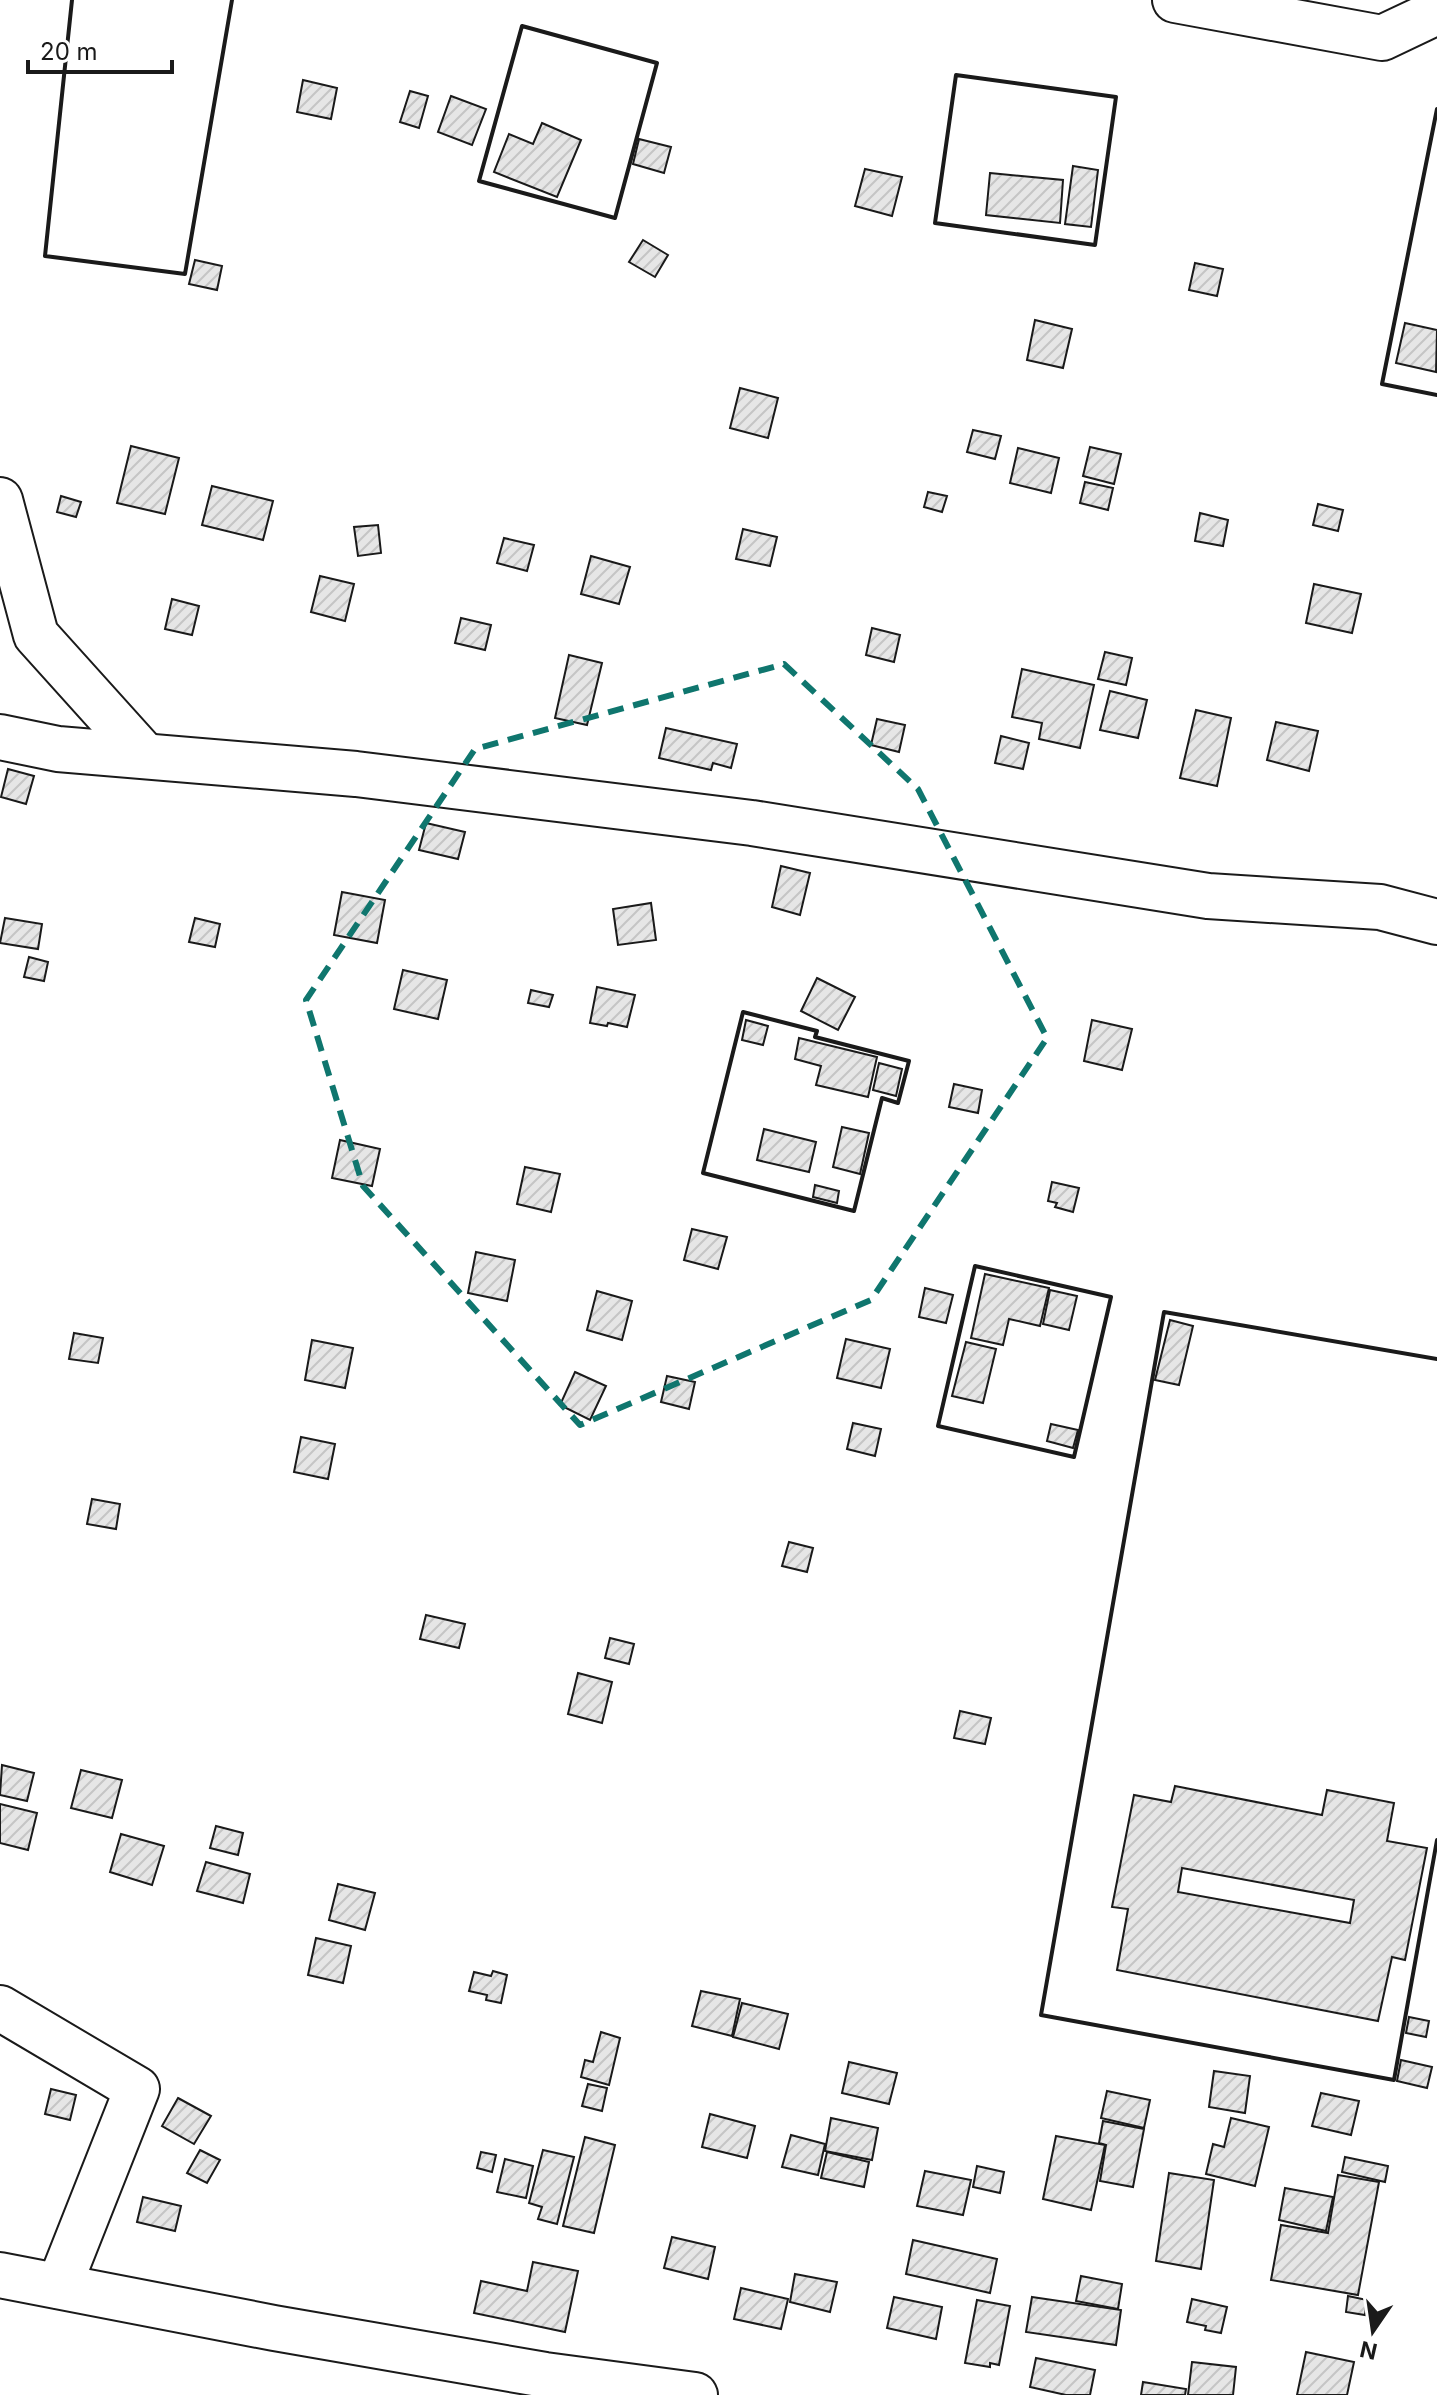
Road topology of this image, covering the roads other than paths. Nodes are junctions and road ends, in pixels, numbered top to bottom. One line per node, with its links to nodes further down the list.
1 (1175, 0): 2 (street)
2 (1437, 12)
3 (0, 500): 5 (street)
4 (0, 737): 5 (street)
5 (145, 756): 6 (street)
6 (1437, 922)
7 (0, 2008): 9 (street)
8 (0, 2275): 9 (street)
9 (59, 2286): 10 (street)
10 (695, 2395)

